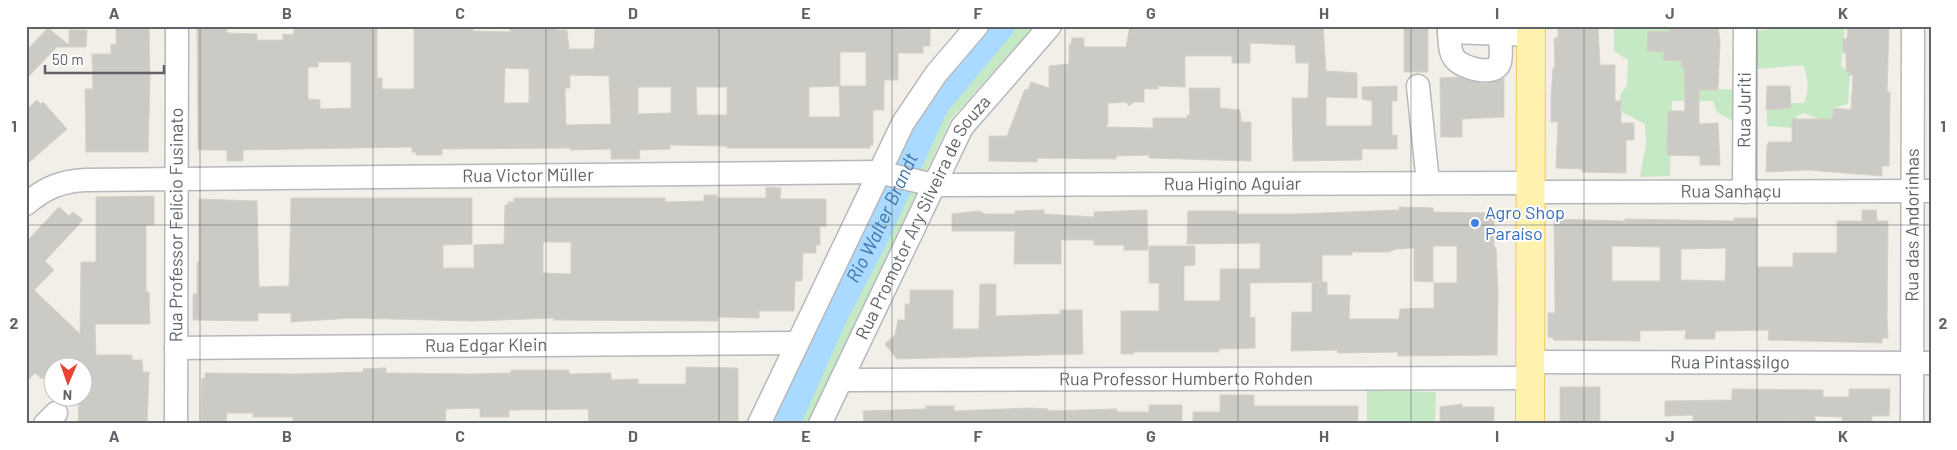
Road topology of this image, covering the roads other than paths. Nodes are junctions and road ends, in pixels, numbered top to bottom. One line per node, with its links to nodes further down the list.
1 (177, 26): 11 (street, Rua Professor Felício Fusinato)
2 (977, 26): 10 (street)
3 (1050, 26): 13 (street, Rua Promotor Ary Silveira de Souza)
4 (1745, 26): 16 (street, Rua Juriti)
5 (1913, 26): 15 (street, Rua das Andorinhas)
6 (1449, 29): 8 (street); 8 (street)
7 (1531, 30): 8 (street); 14 (main road)
8 (1500, 34)
9 (1418, 86): 12 (street)
10 (878, 172): 11 (street, Rua Victor Müller); 13 (street, Rua Victor Müller); 18 (street)
11 (176, 179): 17 (street, Rua Victor Müller); 19 (street, Rua Professor Felício Fusinato)
12 (1428, 183): 13 (street, Rua Higino Aguiar); 14 (street, Rua Higino Aguiar)
13 (934, 184): 22 (street, Rua Promotor Ary Silveira de Souza)
14 (1531, 188): 16 (street, Rua Sanhaçu); 21 (main road)
15 (1921, 191): 16 (street, Rua Sanhaçu); 20 (street, Rua das Andorinhas)
16 (1744, 192)
17 (26, 204)
18 (797, 343): 19 (street, Rua Edgar Klein); 24 (street)
19 (176, 348): 23 (street, Rua Professor Felício Fusinato)
20 (1921, 363): 21 (street, Rua Pintassilgo); 27 (street, Rua das Andorinhas)
21 (1530, 370): 22 (street, Rua Professor Humberto Rohden); 26 (main road)
22 (841, 380): 25 (street, Rua Promotor Ary Silveira de Souza)
23 (176, 424)
24 (759, 424)
25 (820, 424)
26 (1530, 424)
27 (1912, 424)

